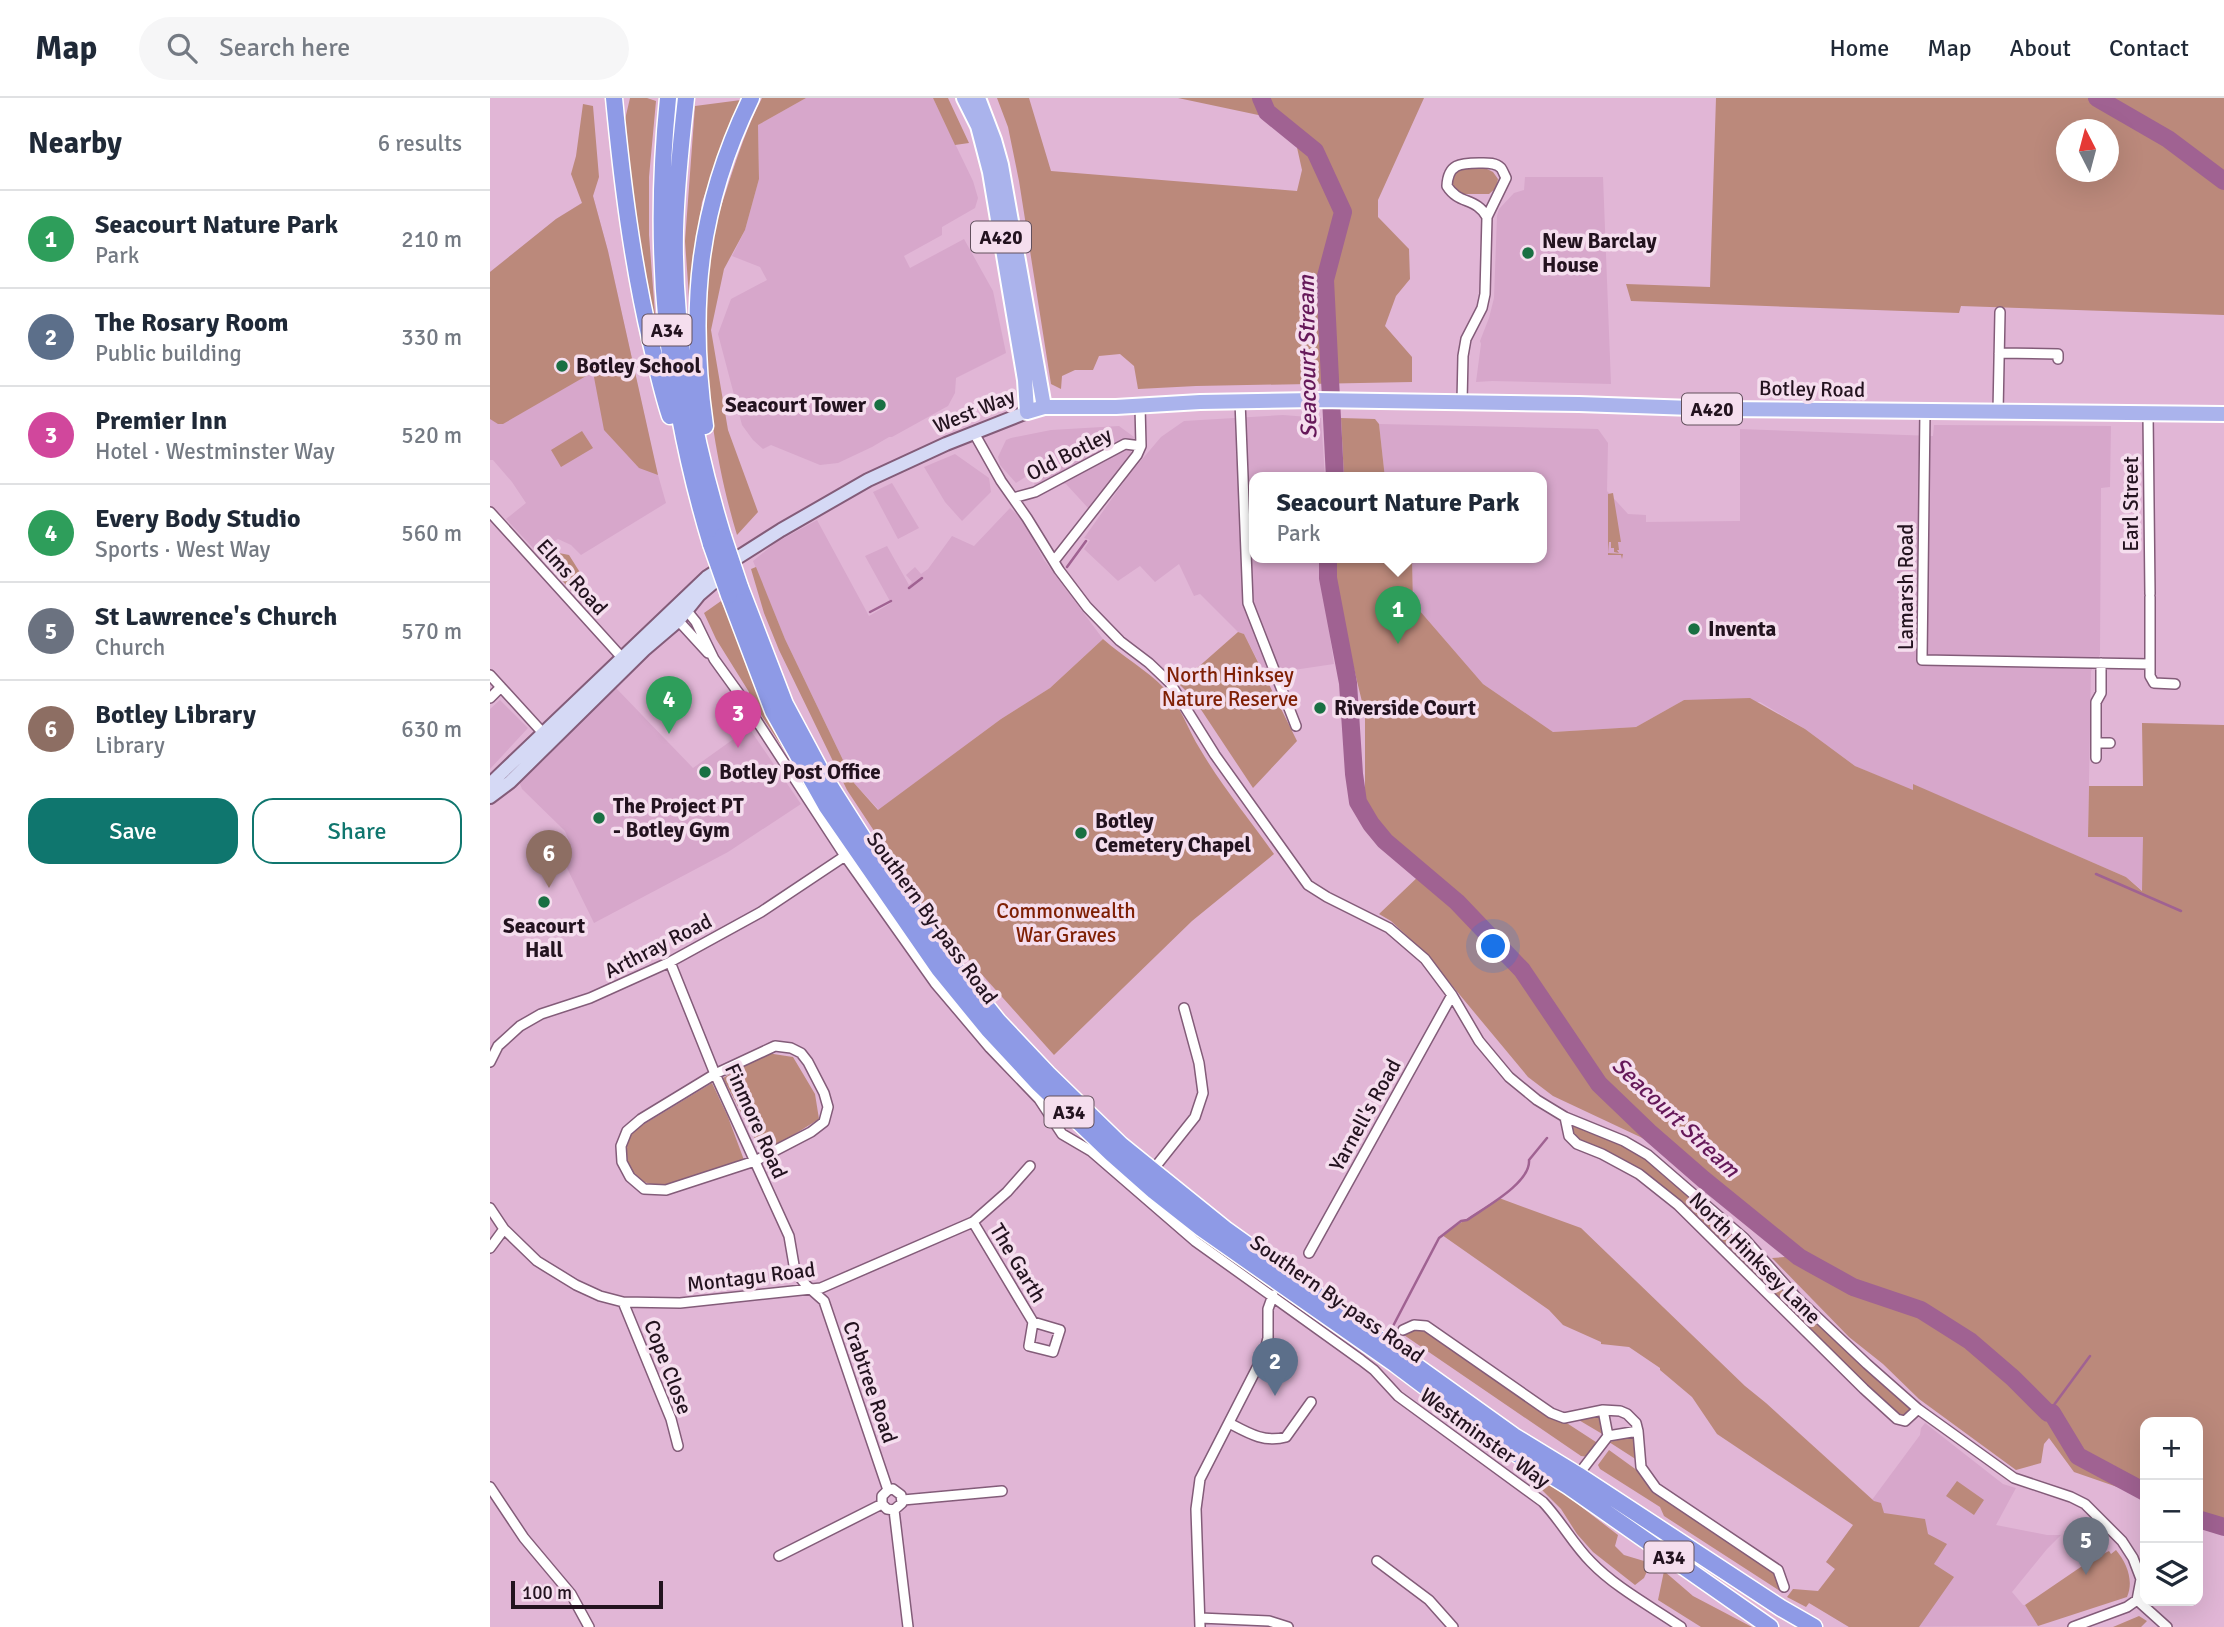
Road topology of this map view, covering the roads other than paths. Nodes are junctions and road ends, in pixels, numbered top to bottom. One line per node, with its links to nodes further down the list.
1 (614, 98): 24 (highway)
2 (668, 98): 7 (highway, A34)
3 (686, 98): 7 (highway, A34)
4 (751, 98): 27 (highway)
5 (964, 98): 18 (main road, A420)
6 (978, 98): 16 (main road, A420)
7 (670, 171): 24 (highway, Southern By-pass Road / A34); 27 (highway, Southern By-pass Road / A34)
8 (1487, 217): 8 (street); 14 (street)
9 (2000, 312): 10 (street)
10 (1999, 353): 11 (street); 19 (street)
11 (2058, 359)
12 (1316, 400): 13 (main road, West Way / A420); 14 (main road, Botley Road / A420)
13 (1240, 401): 15 (main road, West Way / A420); 38 (street)
14 (1462, 402): 17 (main road, Botley Road / A420)
15 (1140, 406): 16 (main road, West Way / A420); 23 (street)
16 (1044, 407): 18 (main road, West Way / A420)
17 (1925, 411): 19 (main road, Botley Road / A420); 32 (street, Lamarsh Road)
18 (1027, 412): 22 (main road, West Way)
19 (1998, 412): 20 (main road, Botley Road / A420)
20 (2148, 414): 21 (main road, Botley Road / A420); 33 (street, Earl Street)
21 (2224, 414)
22 (974, 433): 25 (street, North Hinksey Lane); 30 (main road, West Way)
23 (1141, 446): 25 (street, Old Botley); 28 (street)
24 (694, 485): 27 (highway, Southern By-pass Road / A34)
25 (1013, 498): 28 (street, North Hinksey Lane)
26 (490, 512): 31 (street, Elms Road)
27 (717, 534): 29 (highway, Southern By-pass Road / A34, bridge)
28 (1054, 561): 47 (street, North Hinksey Lane)
29 (734, 591): 54 (highway, Southern By-pass Road / A34); 89 (highway, Southern By-pass Road / A34)
30 (678, 611): 31 (main road, West Way); 45 (street, Westminster Way)
31 (626, 661): 39 (main road, West Way); 44 (main road, West Way)
32 (2101, 663): 33 (street, Lamarsh Road); 40 (street)
33 (2150, 664): 35 (street)
34 (490, 675): 36 (street)
35 (2175, 684)
36 (501, 687): 37 (street); 39 (street)
37 (490, 698)
38 (1296, 726)
39 (543, 733): 43 (main road, West Way)
40 (2096, 743): 41 (street); 42 (street)
41 (2110, 743)
42 (2096, 758)
43 (490, 784)
44 (490, 797)
45 (845, 856): 46 (street, Arthray Road); 61 (street, Westminster Way)
46 (670, 962): 49 (street, Arthray Road); 50 (street, Finmore Road)
47 (1452, 995): 51 (street, North Hinksey Lane); 59 (street, Yarnell's Road)
48 (1184, 1008): 54 (street)
49 (490, 1062)
50 (715, 1074): 52 (street, Finmore Road); 52 (street); 52 (street)
51 (1565, 1117): 66 (street, North Hinksey Lane); 66 (street, North Hinksey Lane)
52 (755, 1161): 60 (street, Finmore Road)
53 (1030, 1166): 56 (street, Montagu Road)
54 (1152, 1171): 72 (highway, Southern By-pass Road / A34)
55 (490, 1208): 57 (street)
56 (973, 1222): 60 (street, Montagu Road); 63 (street, The Garth)
57 (504, 1229): 58 (street); 62 (street, Montagu Road)
58 (490, 1248)
59 (1309, 1253)
60 (812, 1290): 62 (street, Montagu Road); 74 (street, Crabtree Road)
61 (1273, 1295): 68 (street); 88 (street, Westminster Way)
62 (624, 1302): 71 (street, Cope Close)
63 (1033, 1322)
64 (1403, 1330): 67 (street, Southern By-pass Road)
65 (1311, 1402): 68 (street)
66 (1918, 1409): 82 (street, North Hinksey Lane)
67 (1603, 1410): 69 (street); 70 (street)
68 (1228, 1423): 83 (street)
69 (1638, 1431): 70 (street); 81 (street)
70 (1608, 1436): 72 (street)
71 (678, 1446)
72 (1577, 1475): 90 (highway, Southern By-pass Road / A34)
73 (490, 1487): 84 (street)
74 (888, 1490): 76 (street); 77 (street)
75 (1002, 1492): 76 (street)
76 (903, 1500): 78 (street)
77 (882, 1504): 78 (street); 79 (street)
78 (894, 1510): 85 (street)
79 (779, 1556)
80 (1377, 1561): 87 (street)
81 (1784, 1587)
82 (2137, 1600): 91 (street); 92 (street)
83 (1200, 1622): 86 (street)
84 (589, 1627)
85 (908, 1627)
86 (1288, 1627)
87 (1453, 1627)
88 (1681, 1627)
89 (1770, 1627)
90 (1814, 1627)
91 (2073, 1627)
92 (2167, 1627)

